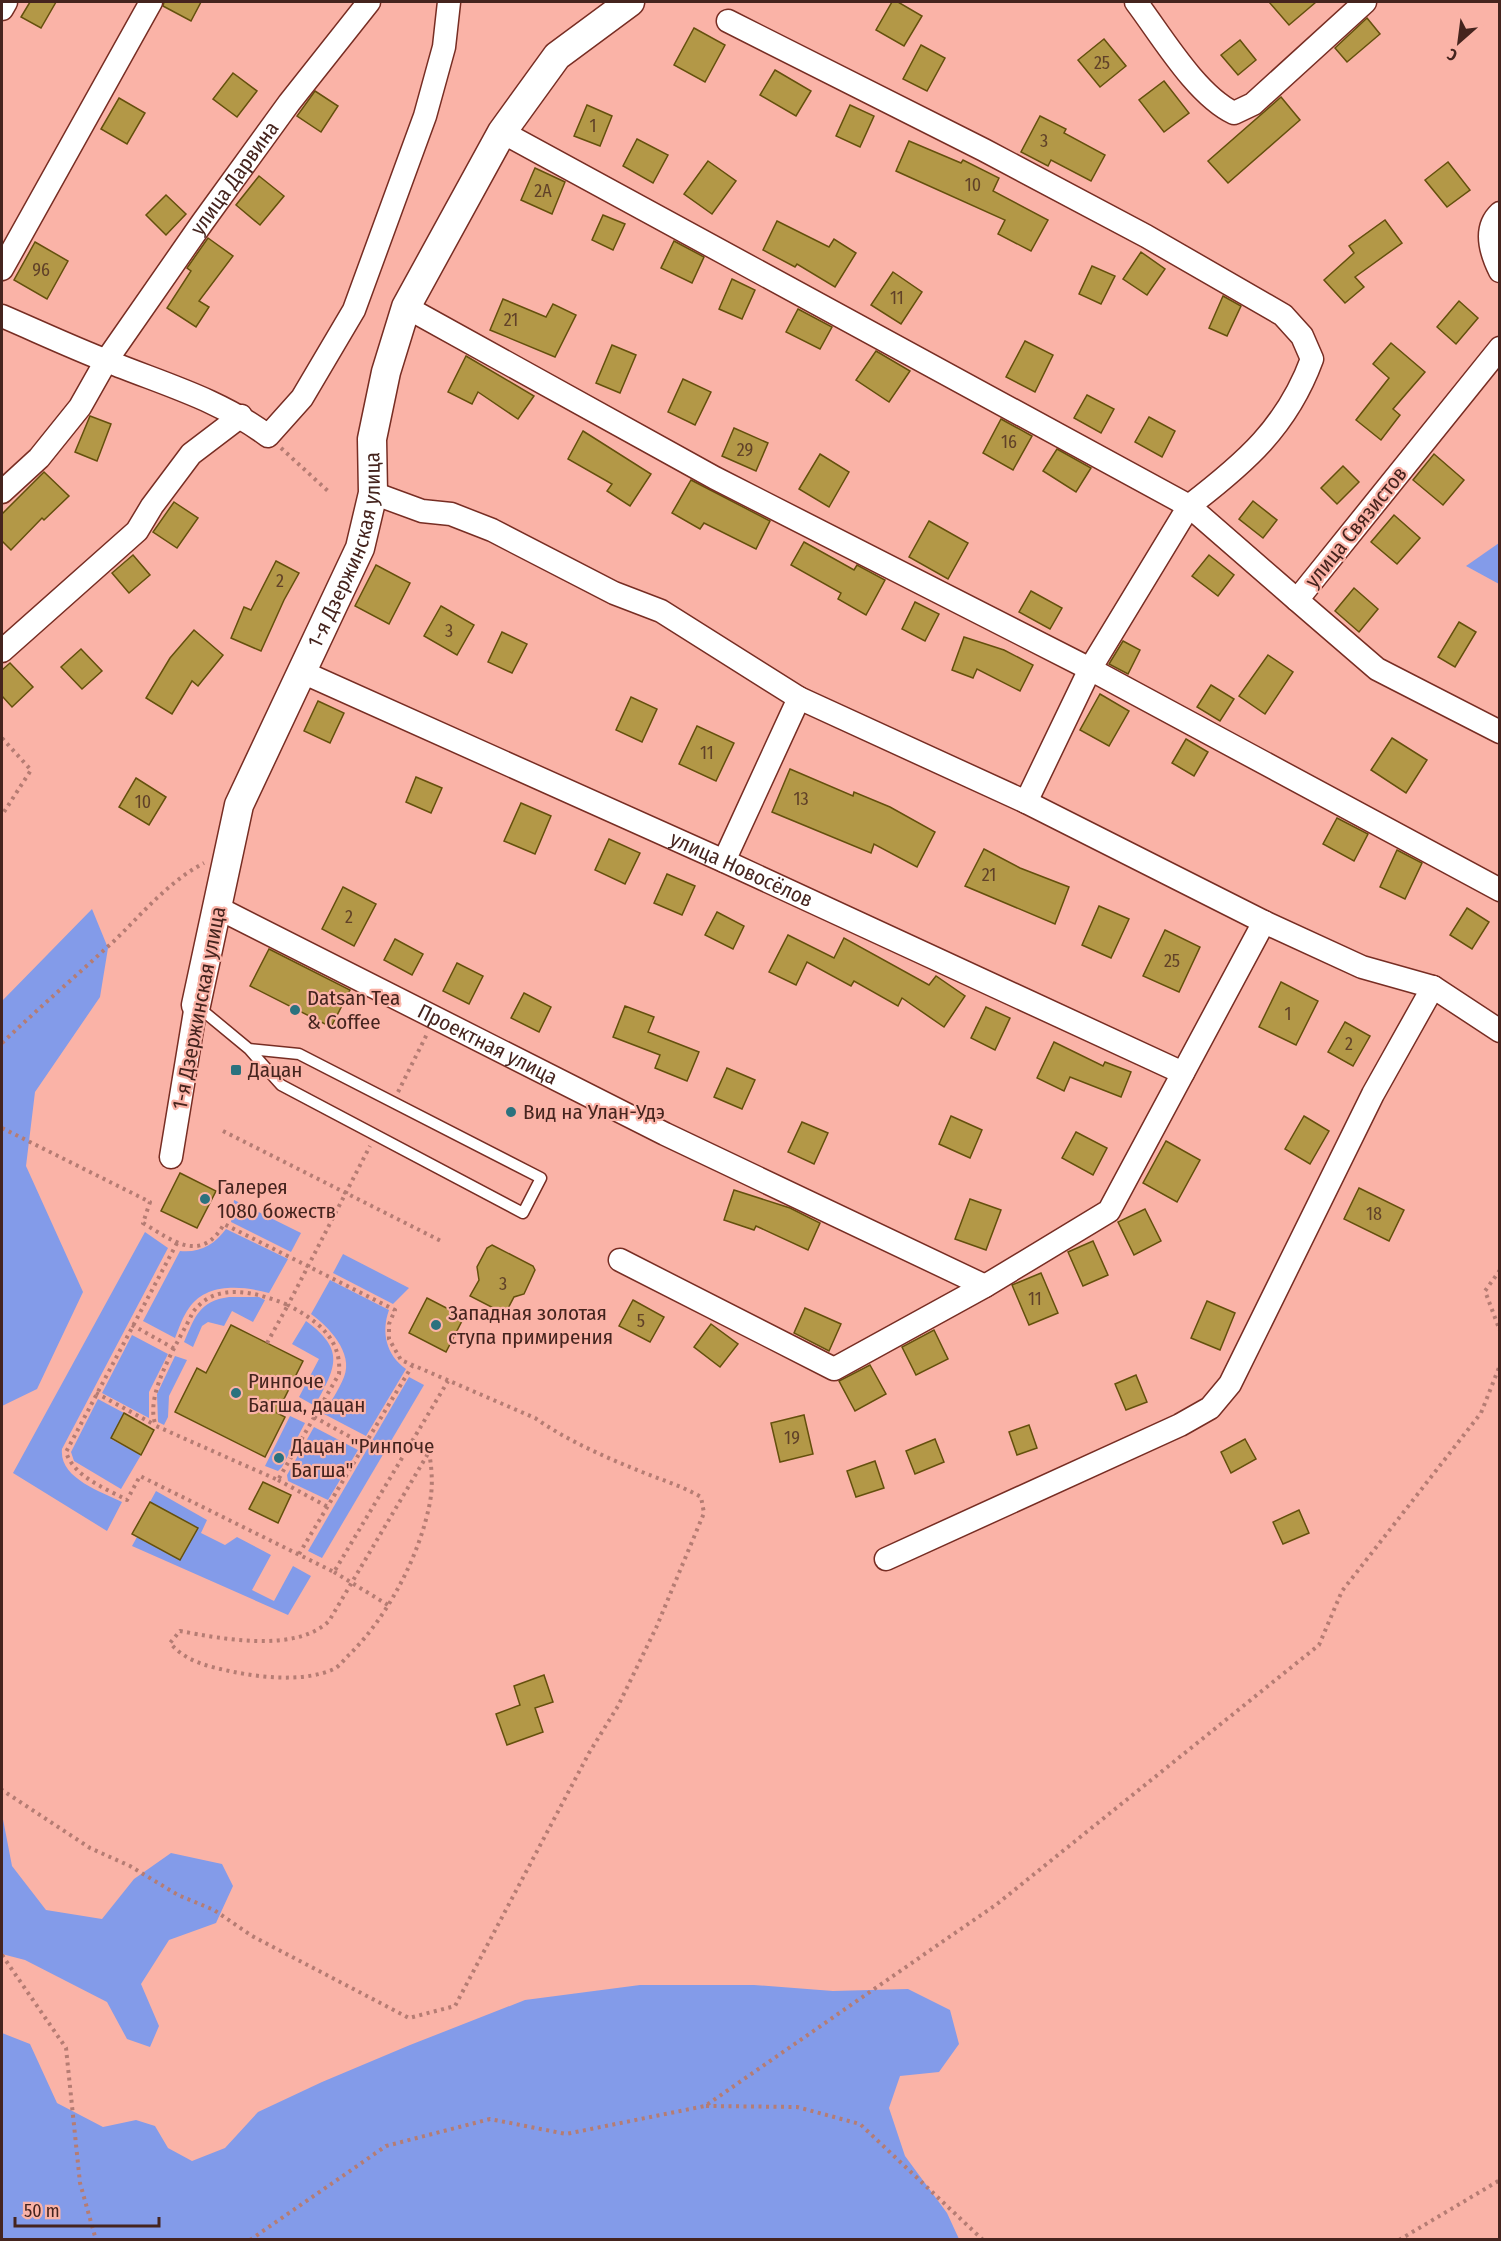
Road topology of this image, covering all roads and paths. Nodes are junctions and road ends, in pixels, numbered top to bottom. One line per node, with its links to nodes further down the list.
1 (6, 2): 8 (street)
2 (151, 2): 12 (street)
3 (369, 2): 17 (street, улица Дарвина)
4 (449, 2): 19 (street)
5 (630, 2): 10 (street, 1-я Дзержинская улица)
6 (1136, 2): 7 (street)
7 (1365, 2)
8 (2, 9)
9 (728, 21): 23 (street)
10 (502, 132): 14 (street, 1-я Дзержинская улица); 23 (street)
11 (1500, 213): 13 (street)
12 (2, 269)
13 (1500, 271)
14 (406, 307): 22 (street, 1-я Дзержинская улица); 26 (street)
15 (2, 316): 17 (street)
16 (1500, 348): 24 (street, улица Связистов)
17 (106, 361): 18 (street); 20 (street, улица Дарвина)
18 (241, 416): 19 (street); 25 (street)
19 (268, 436): 21 (path)
20 (2, 492)
21 (329, 492)
22 (373, 493): 27 (street, 1-я Дзержинская улица); 28 (street)
23 (1189, 506): 24 (street); 26 (street)
24 (1297, 600): 29 (street, улица Связистов)
25 (2, 651)
26 (1090, 669): 31 (street); 35 (street)
27 (300, 671): 33 (street, 1-я Дзержинская улица); 34 (street, улица Новосёлов)
28 (799, 698): 31 (street); 34 (street)
29 (1500, 732)
30 (2, 738): 32 (path)
31 (1026, 802): 37 (street)
32 (2, 815)
33 (228, 857): 36 (street, 1-я Дзержинская улица); 42 (path)
34 (724, 861): 44 (street, улица Новосёлов)
35 (1500, 890)
36 (218, 908): 39 (street, 1-я Дзержинская улица); 56 (street, Проектная улица)
37 (1264, 922): 38 (street); 44 (street)
38 (1433, 987): 41 (street); 72 (street)
39 (196, 1005): 43 (lane); 48 (street, 1-я Дзержинская улица)
40 (428, 1030): 45 (path)
41 (1500, 1031)
42 (2, 1042)
43 (249, 1049): 45 (lane); 45 (lane)
44 (1183, 1073): 56 (street)
45 (393, 1103)
46 (2, 1128): 52 (path)
47 (223, 1131): 50 (path)
48 (171, 1157)
49 (364, 1158): 50 (path)
50 (346, 1193): 51 (path); 54 (path)
51 (443, 1242)
52 (177, 1243): 54 (path); 58 (path)
53 (620, 1260): 56 (street)
54 (308, 1266): 57 (path); 63 (path)
55 (1500, 1270): 59 (path)
56 (985, 1286)
57 (288, 1305): 60 (path); 61 (path); 66 (path)
58 (132, 1325): 61 (path); 65 (path)
59 (1500, 1331)
60 (267, 1343)
61 (175, 1349): 67 (path)
62 (1500, 1365): 78 (path)
63 (412, 1366): 64 (path); 68 (path)
64 (448, 1381): 73 (path); 76 (path)
65 (96, 1393): 67 (path); 71 (path)
66 (314, 1417): 68 (path); 69 (path)
67 (156, 1426): 69 (path)
68 (365, 1445): 70 (path)
69 (278, 1480): 70 (path)
70 (328, 1507): 71 (path)
71 (299, 1554): 73 (path)
72 (886, 1559)
73 (334, 1572): 74 (path)
74 (352, 1581): 75 (path); 75 (path); 75 (path)
75 (388, 1605)
76 (2, 1790)
77 (2, 1955): 80 (path)
78 (705, 2106): 81 (path); 82 (path)
79 (1500, 2180): 83 (path)
80 (96, 2240)
81 (250, 2240)
82 (983, 2240)
83 (1399, 2240)

